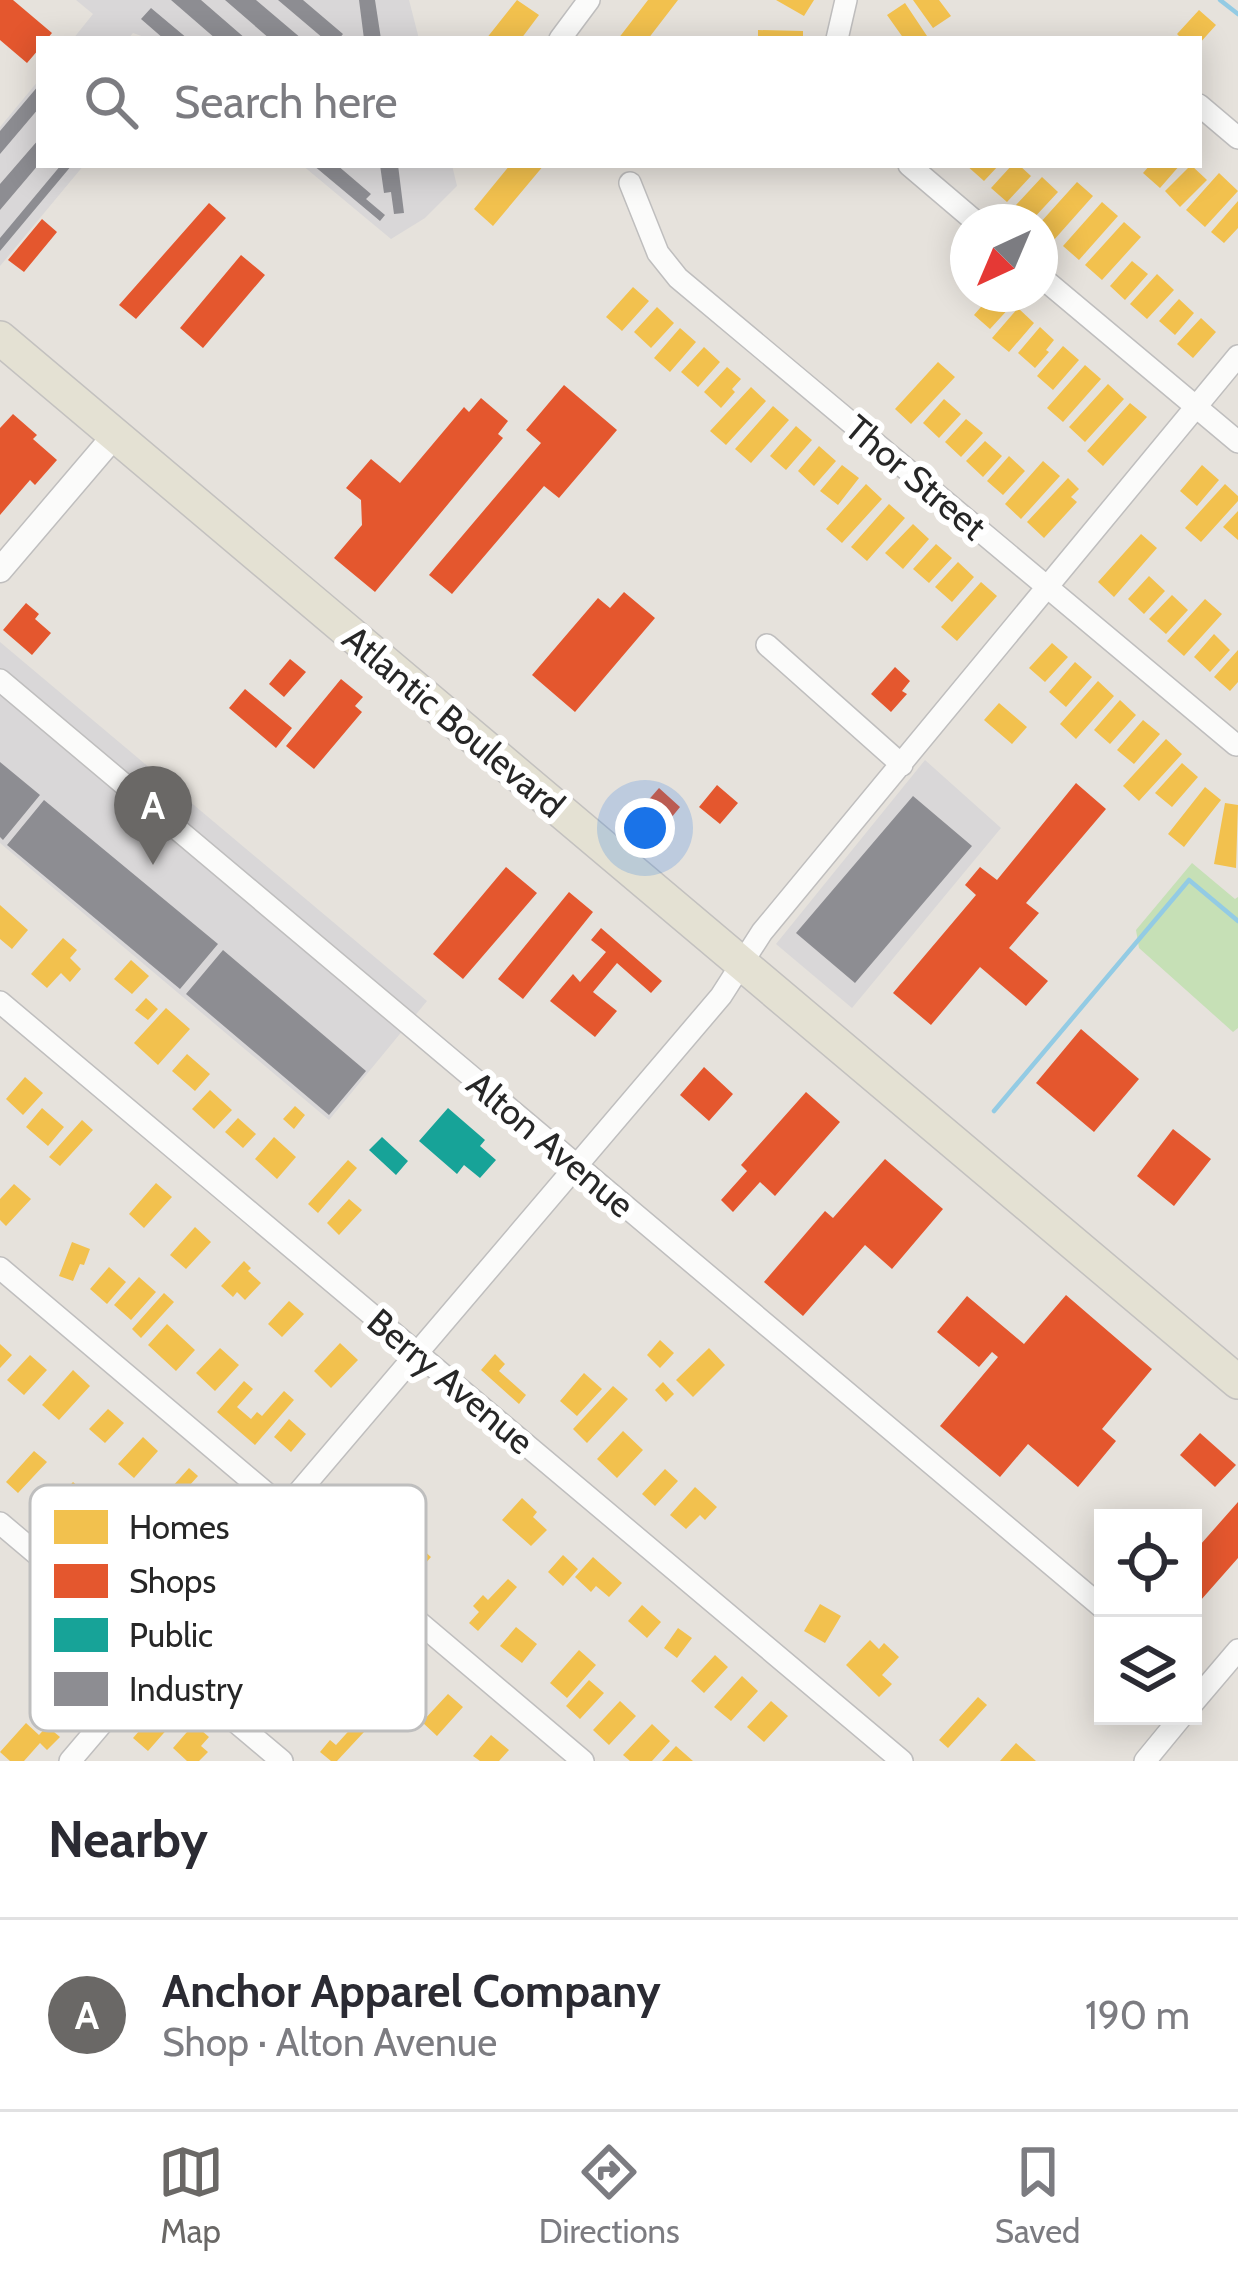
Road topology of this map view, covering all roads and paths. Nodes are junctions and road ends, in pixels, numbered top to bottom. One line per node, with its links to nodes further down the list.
1 (589, 0): 3 (street)
2 (846, 0): 4 (street)
3 (562, 36)
4 (838, 36)
5 (1202, 108): 6 (street)
6 (1238, 138)
7 (913, 168): 9 (street)
8 (630, 183): 17 (street, Thor Street)
9 (955, 204)
10 (1058, 290): 13 (street)
11 (0, 338): 14 (main road, Atlantic Boulevard)
12 (1238, 356): 13 (street)
13 (1196, 407): 15 (street); 17 (street)
14 (115, 435): 16 (street); 22 (main road, Atlantic Boulevard)
15 (1238, 442)
16 (0, 570)
17 (1047, 586): 20 (street, Thor Street); 21 (street)
18 (767, 645): 21 (street)
19 (0, 680): 24 (street, Alton Avenue)
20 (1236, 745)
21 (902, 765): 22 (street)
22 (742, 963): 24 (street); 27 (main road, Atlantic Boulevard)
23 (0, 1001): 26 (street, Berry Avenue)
24 (576, 1165): 26 (street); 32 (street, Alton Avenue)
25 (0, 1268): 28 (street)
26 (418, 1353): 29 (street); 42 (street, Berry Avenue)
27 (1238, 1382)
28 (256, 1485)
29 (305, 1485)
30 (0, 1523): 31 (street)
31 (30, 1548)
32 (1094, 1600)
33 (426, 1629): 41 (street)
34 (1238, 1650): 35 (street)
35 (1202, 1687)
36 (1175, 1725): 43 (street)
37 (96, 1731): 39 (street)
38 (247, 1731): 40 (street)
39 (70, 1761)
40 (282, 1761)
41 (583, 1761)
42 (902, 1761)
43 (1145, 1761)

